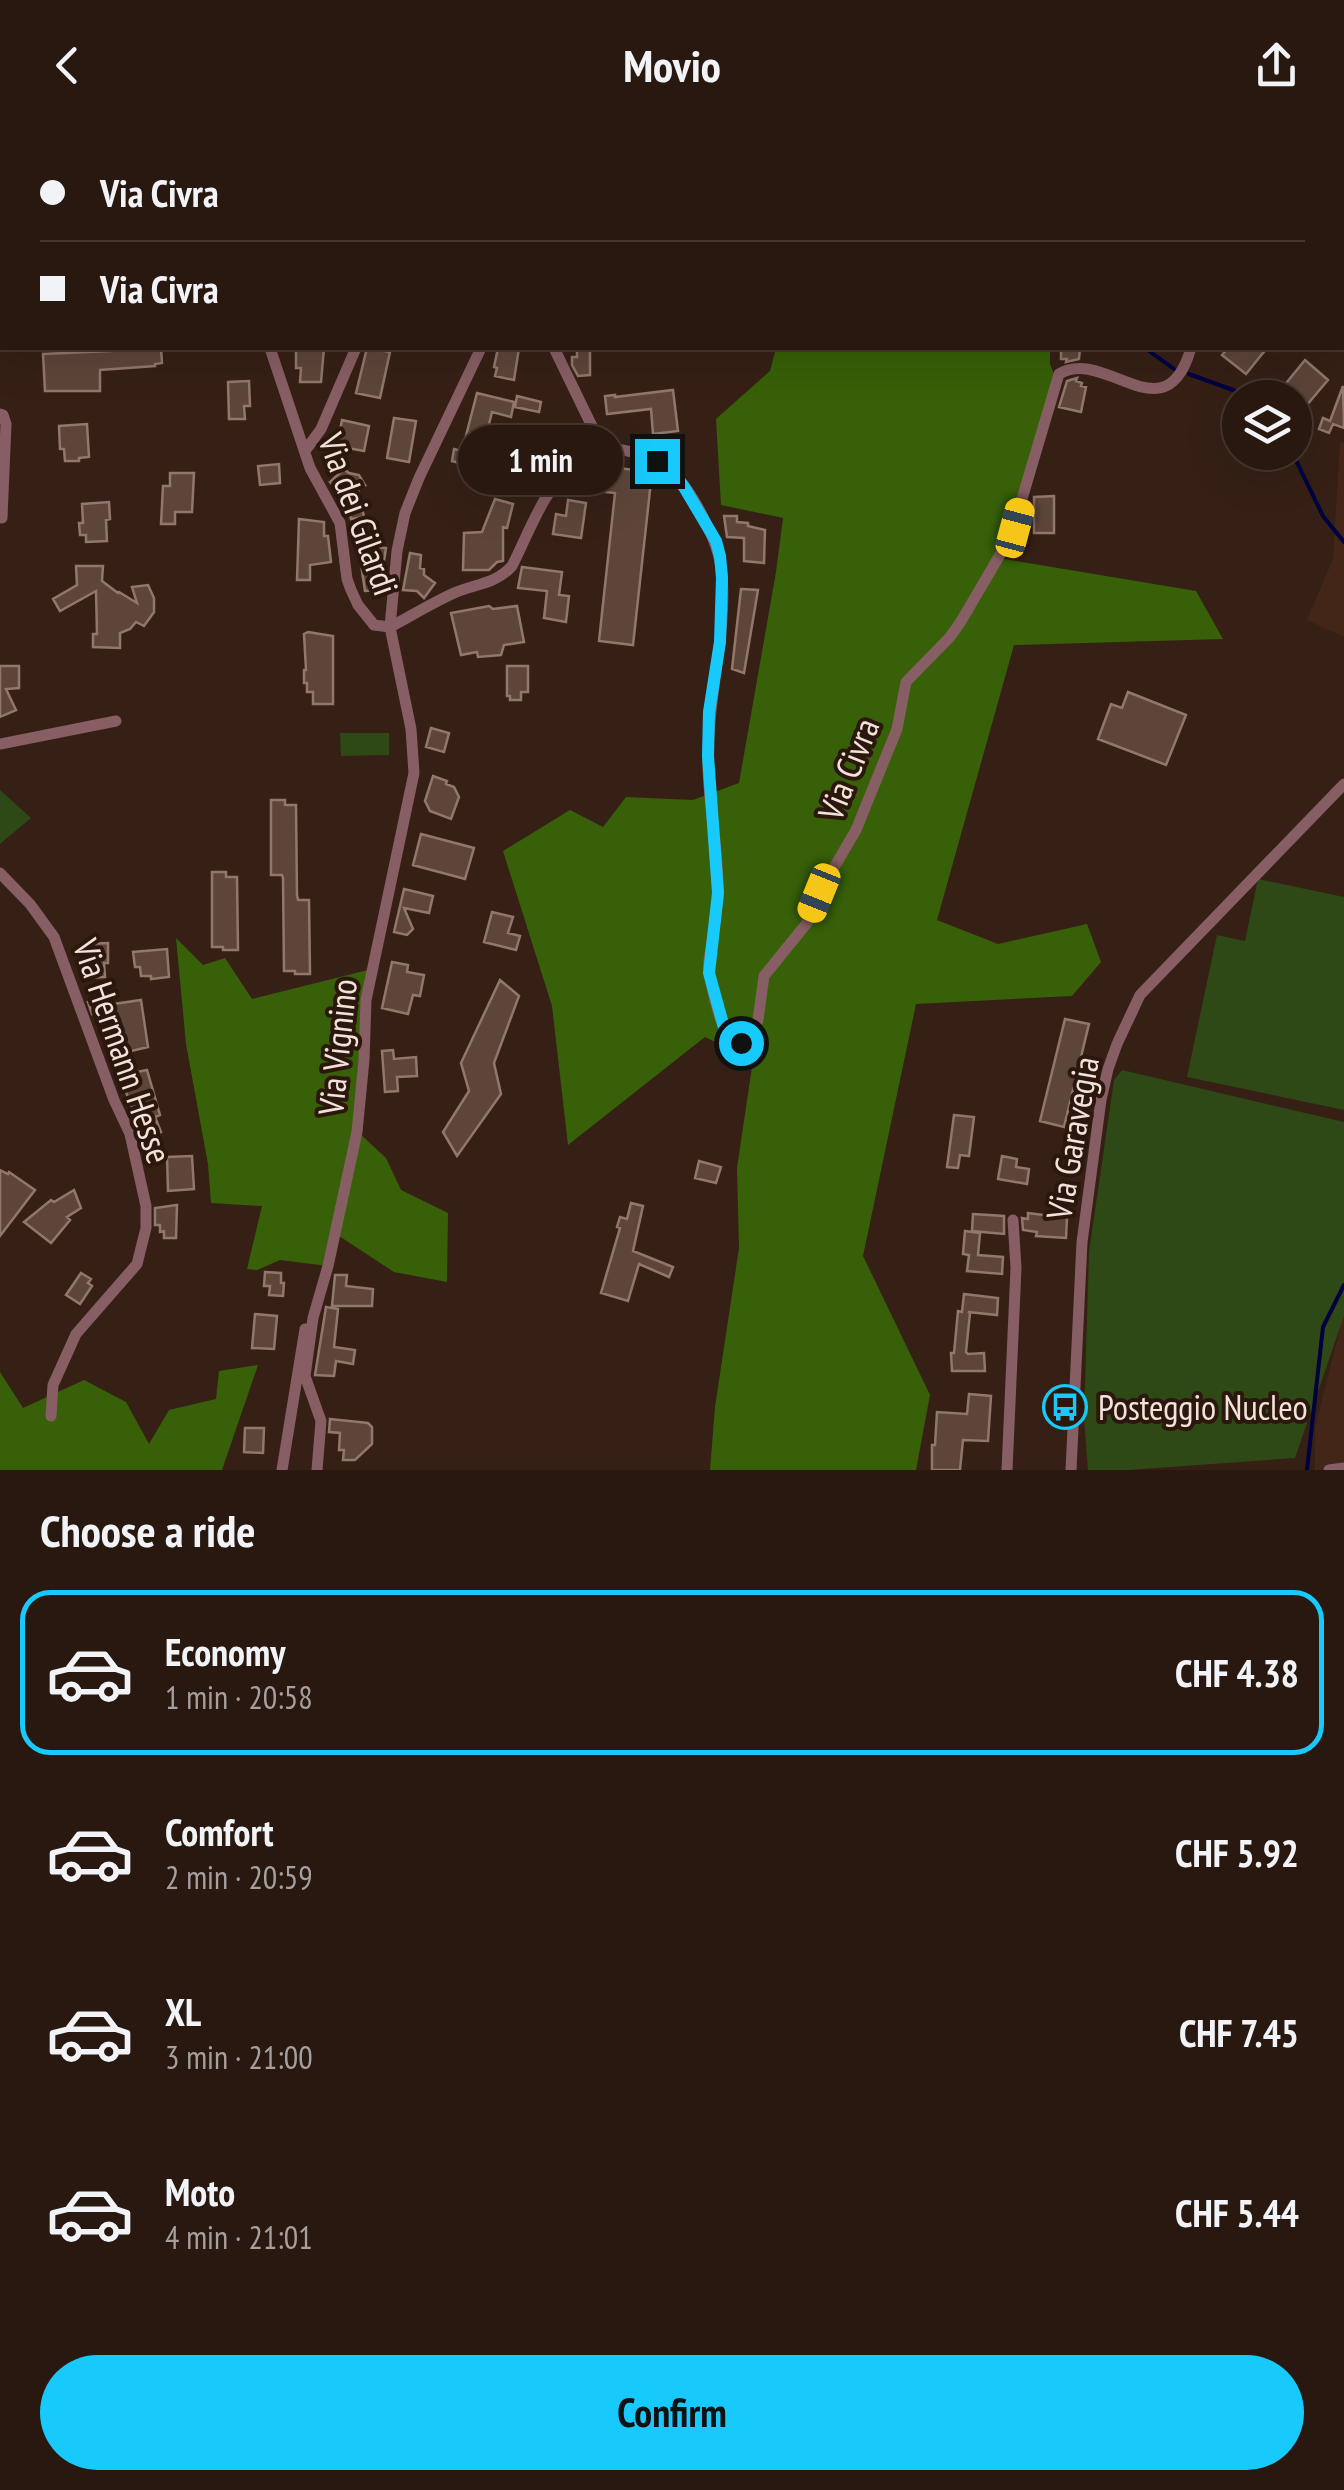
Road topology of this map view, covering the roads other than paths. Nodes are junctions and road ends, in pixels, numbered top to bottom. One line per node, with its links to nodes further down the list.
1 (271, 350): 8 (street, Via dei Gilardi)
2 (355, 350): 8 (street)
3 (480, 350): 10 (street, Via Vignino)
4 (555, 350): 7 (street)
5 (1190, 350): 7 (street, Via Civra)
6 (0, 414): 9 (street)
7 (602, 449): 10 (street)
8 (305, 450): 10 (street, Via dei Gilardi)
9 (2, 518)
10 (390, 628): 16 (street, Via Vignino)
11 (116, 721): 12 (street)
12 (0, 744)
13 (1344, 784): 22 (street, Via Garavegia)
14 (0, 873): 17 (street, Via Hermann Hesse)
15 (1013, 1220): 21 (street, Via Garavegia)
16 (313, 1318): 19 (street); 20 (street, Via Vignino)
17 (51, 1416)
18 (1344, 1468): 23 (street)
19 (282, 1470)
20 (317, 1470)
21 (1007, 1470)
22 (1071, 1470)
23 (1329, 1470)

